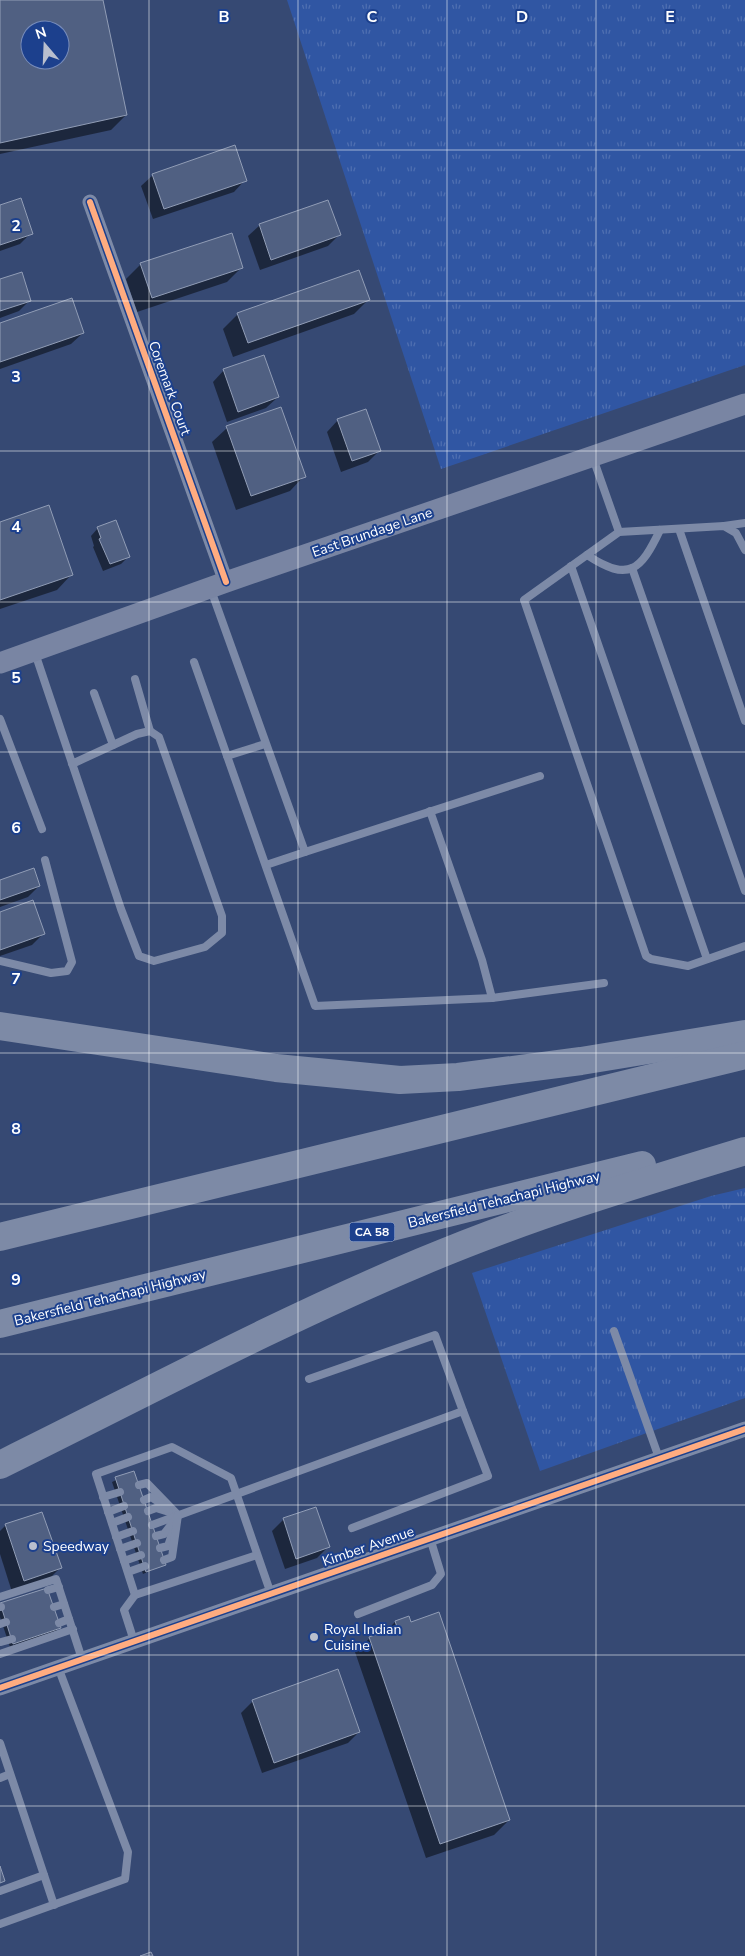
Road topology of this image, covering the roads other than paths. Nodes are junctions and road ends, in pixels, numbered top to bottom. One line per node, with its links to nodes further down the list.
1 (90, 202): 13 (street, Coremark Court)
2 (745, 404): 3 (main road, East Brundage Lane)
3 (593, 456): 8 (lane); 13 (main road, East Brundage Lane)
4 (745, 523): 5 (lane)
5 (724, 526): 6 (lane); 9 (lane)
6 (679, 529): 7 (lane); 20 (lane)
7 (660, 530): 8 (lane); 12 (lane)
8 (619, 532): 10 (lane)
9 (745, 550)
10 (587, 555): 11 (lane); 12 (lane)
11 (571, 566): 34 (lane); 34 (lane)
12 (632, 568): 32 (lane)
13 (218, 585): 14 (main road, East Brundage Lane); 22 (lane)
14 (34, 651): 16 (main road, East Brundage Lane); 25 (lane)
15 (194, 662): 24 (lane)
16 (0, 663)
17 (135, 679): 21 (lane)
18 (94, 693): 23 (lane)
19 (0, 719): 28 (lane)
20 (745, 721)
21 (150, 731): 23 (lane); 25 (lane)
22 (265, 744): 24 (lane); 29 (lane)
23 (113, 745): 25 (lane)
24 (227, 756): 31 (lane)
25 (72, 764)
26 (540, 776): 27 (lane)
27 (430, 811): 29 (lane); 37 (lane)
28 (42, 828)
29 (305, 852): 31 (lane)
30 (45, 860): 35 (lane)
31 (266, 866): 37 (lane)
32 (745, 891)
33 (745, 946): 34 (lane)
34 (707, 959)
35 (0, 961)
36 (604, 983): 37 (lane)
37 (492, 998)
38 (0, 1026): 39 (highway)
39 (745, 1034)
40 (745, 1055): 43 (highway)
41 (745, 1139): 44 (highway, Bakersfield Tehachapi Highway / CA 58)
42 (745, 1151): 50 (highway)
43 (0, 1237)
44 (0, 1324)
45 (614, 1331): 49 (lane)
46 (309, 1379): 47 (lane)
47 (463, 1411): 53 (lane); 63 (lane)
48 (745, 1429): 49 (street, Kimber Avenue)
49 (659, 1458): 67 (street, Kimber Avenue)
50 (0, 1465)
51 (139, 1485): 59 (lane)
52 (120, 1492): 54 (lane)
53 (237, 1494): 54 (lane); 59 (lane); 72 (lane)
54 (103, 1497): 58 (lane)
55 (144, 1500): 59 (lane)
56 (124, 1506): 58 (lane)
57 (148, 1511): 59 (lane)
58 (108, 1512): 61 (lane)
59 (178, 1515): 62 (lane); 65 (lane); 69 (lane); 73 (lane)
60 (128, 1517): 61 (lane)
61 (112, 1523): 66 (lane)
62 (152, 1525)
63 (352, 1528)
64 (133, 1531): 66 (lane)
65 (156, 1536)
66 (116, 1537): 70 (lane)
67 (430, 1538): 79 (street, Kimber Avenue); 84 (lane)
68 (137, 1543): 70 (lane)
69 (160, 1548)
70 (120, 1549): 74 (lane)
71 (141, 1555): 74 (lane)
72 (257, 1555): 79 (lane); 80 (lane)
73 (164, 1560)
74 (124, 1561): 76 (lane)
75 (145, 1566): 76 (lane)
76 (128, 1572): 80 (lane)
77 (59, 1587): 78 (lane); 81 (lane); 82 (lane)
78 (48, 1590)
79 (270, 1594): 89 (street, Kimber Avenue)
80 (135, 1595): 89 (lane)
81 (0, 1597)
82 (64, 1604): 83 (lane); 85 (lane)
83 (54, 1607)
84 (358, 1614)
85 (69, 1619): 86 (lane); 87 (lane)
86 (59, 1623)
87 (73, 1629): 91 (lane); 92 (lane)
88 (12, 1639): 90 (lane)
89 (134, 1641): 92 (street, Kimber Avenue)
90 (0, 1642)
91 (0, 1654)
92 (82, 1659): 93 (street, Kimber Avenue)
93 (58, 1667): 94 (street, Kimber Avenue); 100 (lane)
94 (0, 1688)
95 (0, 1743): 96 (lane)
96 (10, 1774): 97 (lane); 98 (lane)
97 (0, 1778)
98 (44, 1875): 99 (lane); 100 (lane)
99 (0, 1892)
100 (54, 1904): 101 (lane)
101 (0, 1924)

